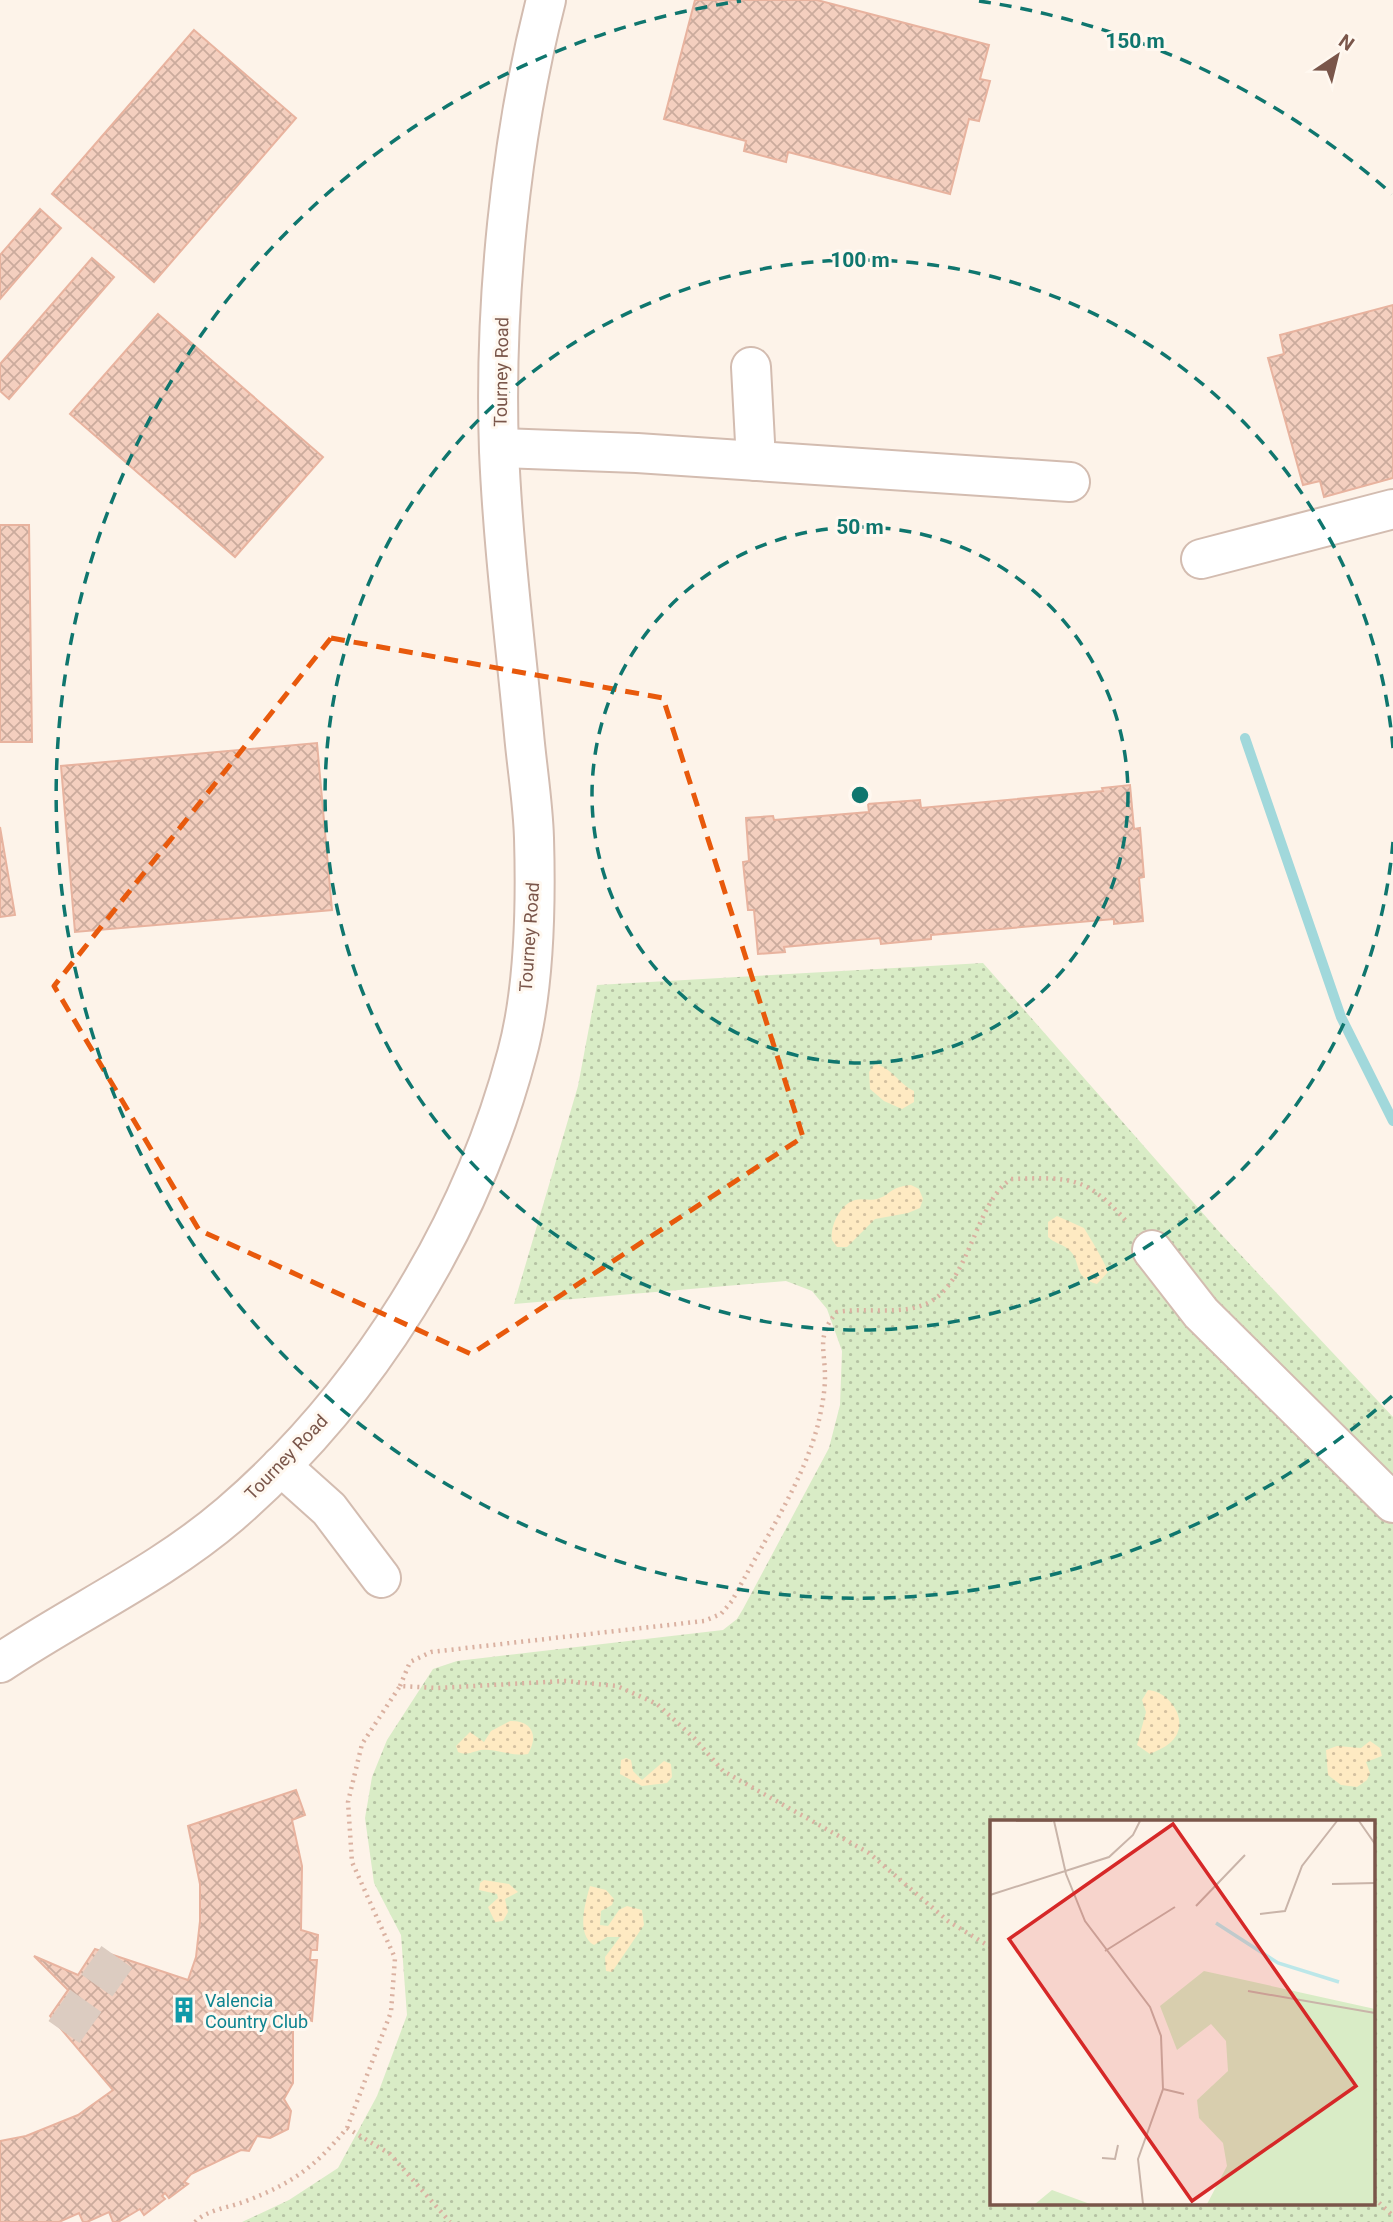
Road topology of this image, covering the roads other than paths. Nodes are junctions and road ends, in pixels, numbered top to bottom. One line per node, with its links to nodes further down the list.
1 (546, 0): 3 (street, Tourney Road)
2 (751, 368): 4 (street)
3 (499, 448): 4 (street); 9 (street, Tourney Road)
4 (756, 461): 5 (street)
5 (1070, 482)
6 (1393, 509): 7 (street)
7 (1201, 559)
8 (1152, 1250): 10 (street)
9 (281, 1466): 11 (street); 12 (street, Tourney Road)
10 (1393, 1503)
11 (381, 1578)
12 (0, 1663)

